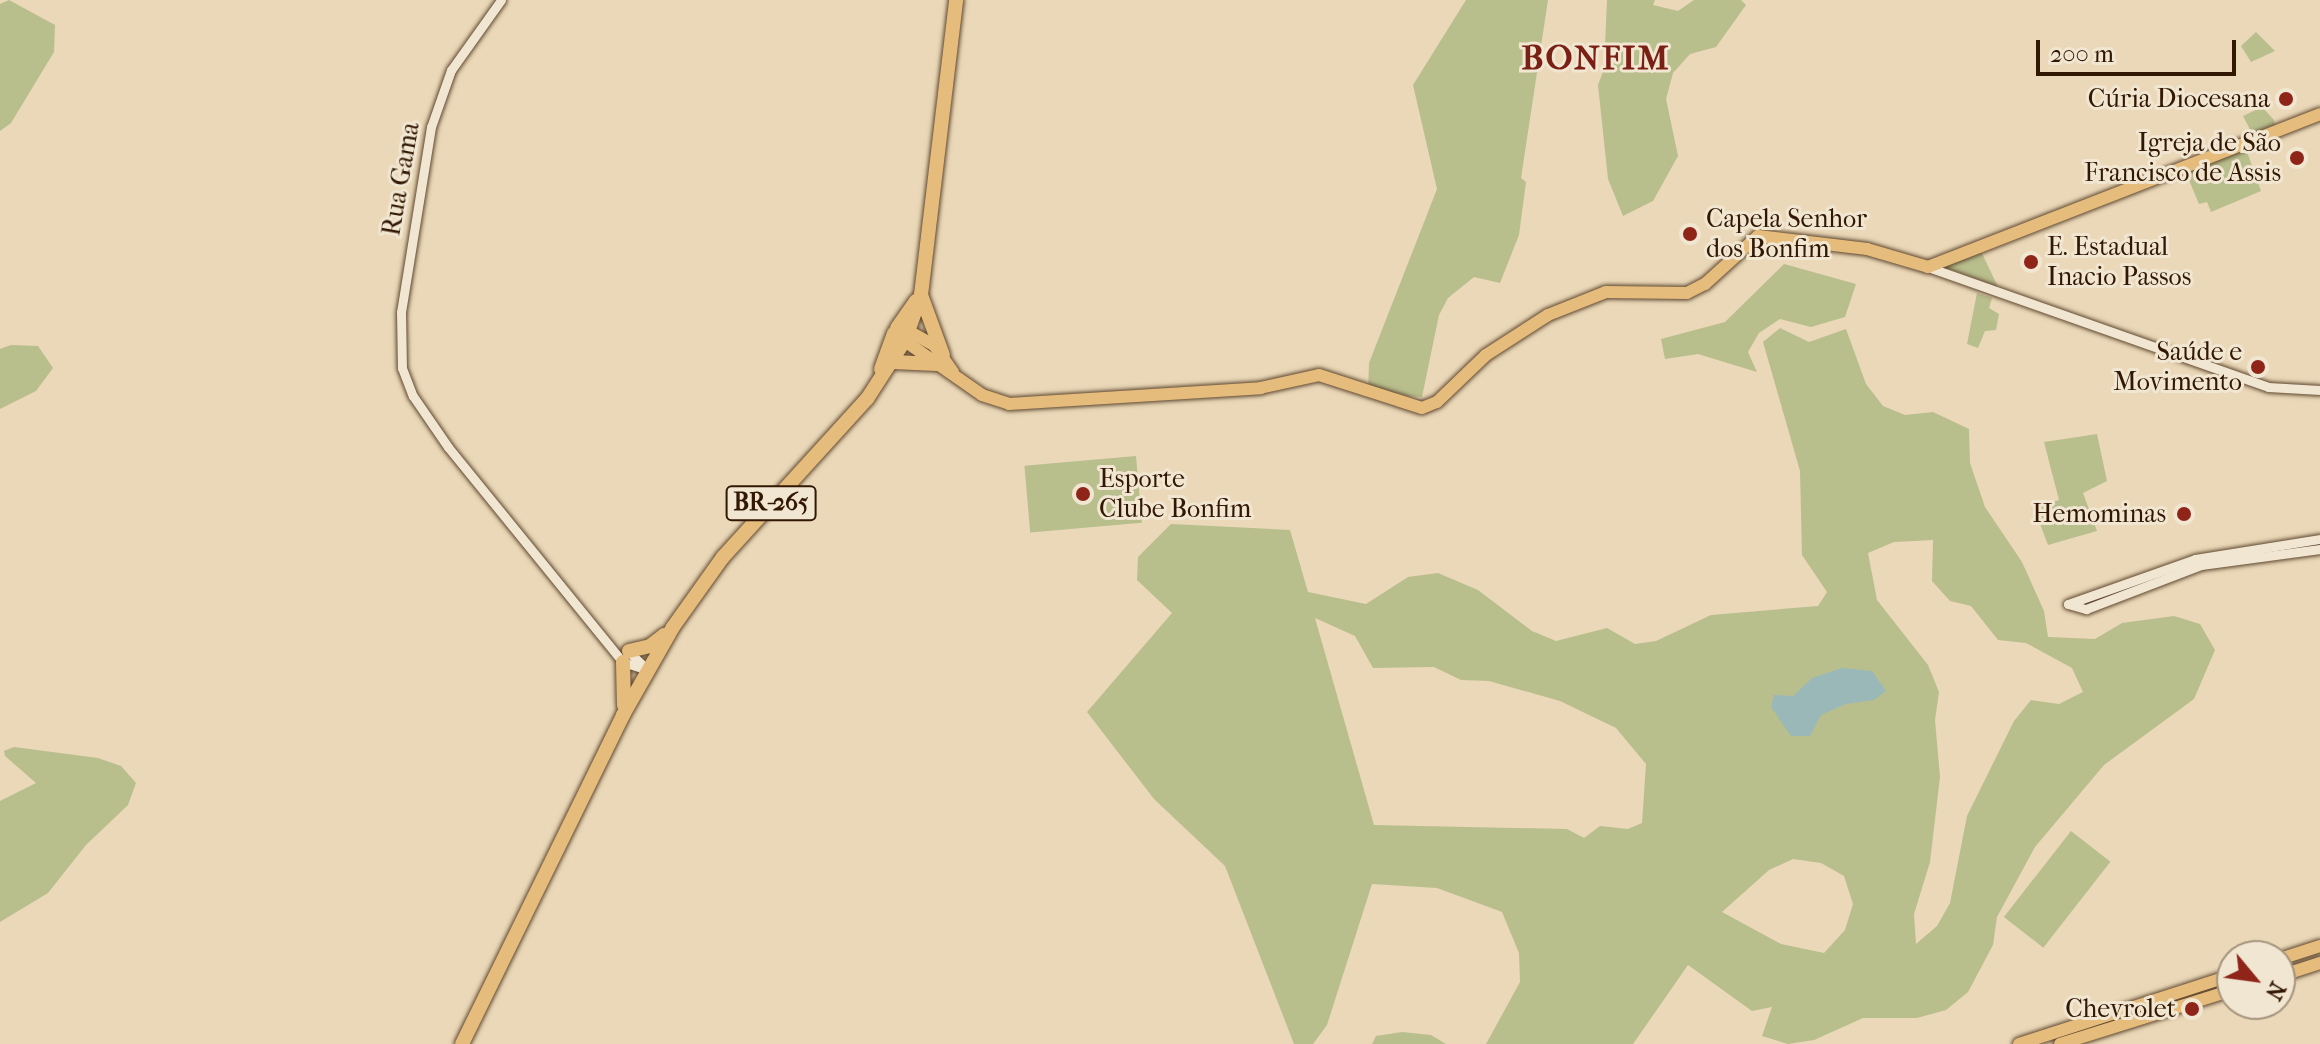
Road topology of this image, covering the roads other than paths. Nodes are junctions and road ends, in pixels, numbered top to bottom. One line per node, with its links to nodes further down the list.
1 (501, 0): 14 (street, Rua Gama)
2 (956, 0): 5 (highway, BR-265)
3 (2320, 114): 4 (main road)
4 (1928, 267): 7 (main road); 10 (street)
5 (921, 295): 6 (highway, BR-265); 7 (highway)
6 (901, 333): 7 (main road); 8 (highway, BR-265); 9 (highway)
7 (940, 360): 8 (highway)
8 (893, 362): 9 (highway, BR-265)
9 (876, 385): 13 (highway, BR-265)
10 (2315, 391)
11 (2320, 539): 12 (street)
12 (2320, 549)
13 (673, 627): 14 (highway); 15 (highway, BR-265)
14 (626, 656): 15 (street); 16 (highway)
15 (648, 670): 16 (highway, BR-265)
16 (623, 715): 23 (highway, BR-265)
17 (2320, 946): 18 (main road)
18 (2296, 954)
19 (2320, 963): 20 (main road)
20 (2296, 971)
21 (2216, 980): 24 (main road)
22 (2216, 995): 25 (main road)
23 (462, 1044)
24 (2019, 1044)
25 (2060, 1044)

